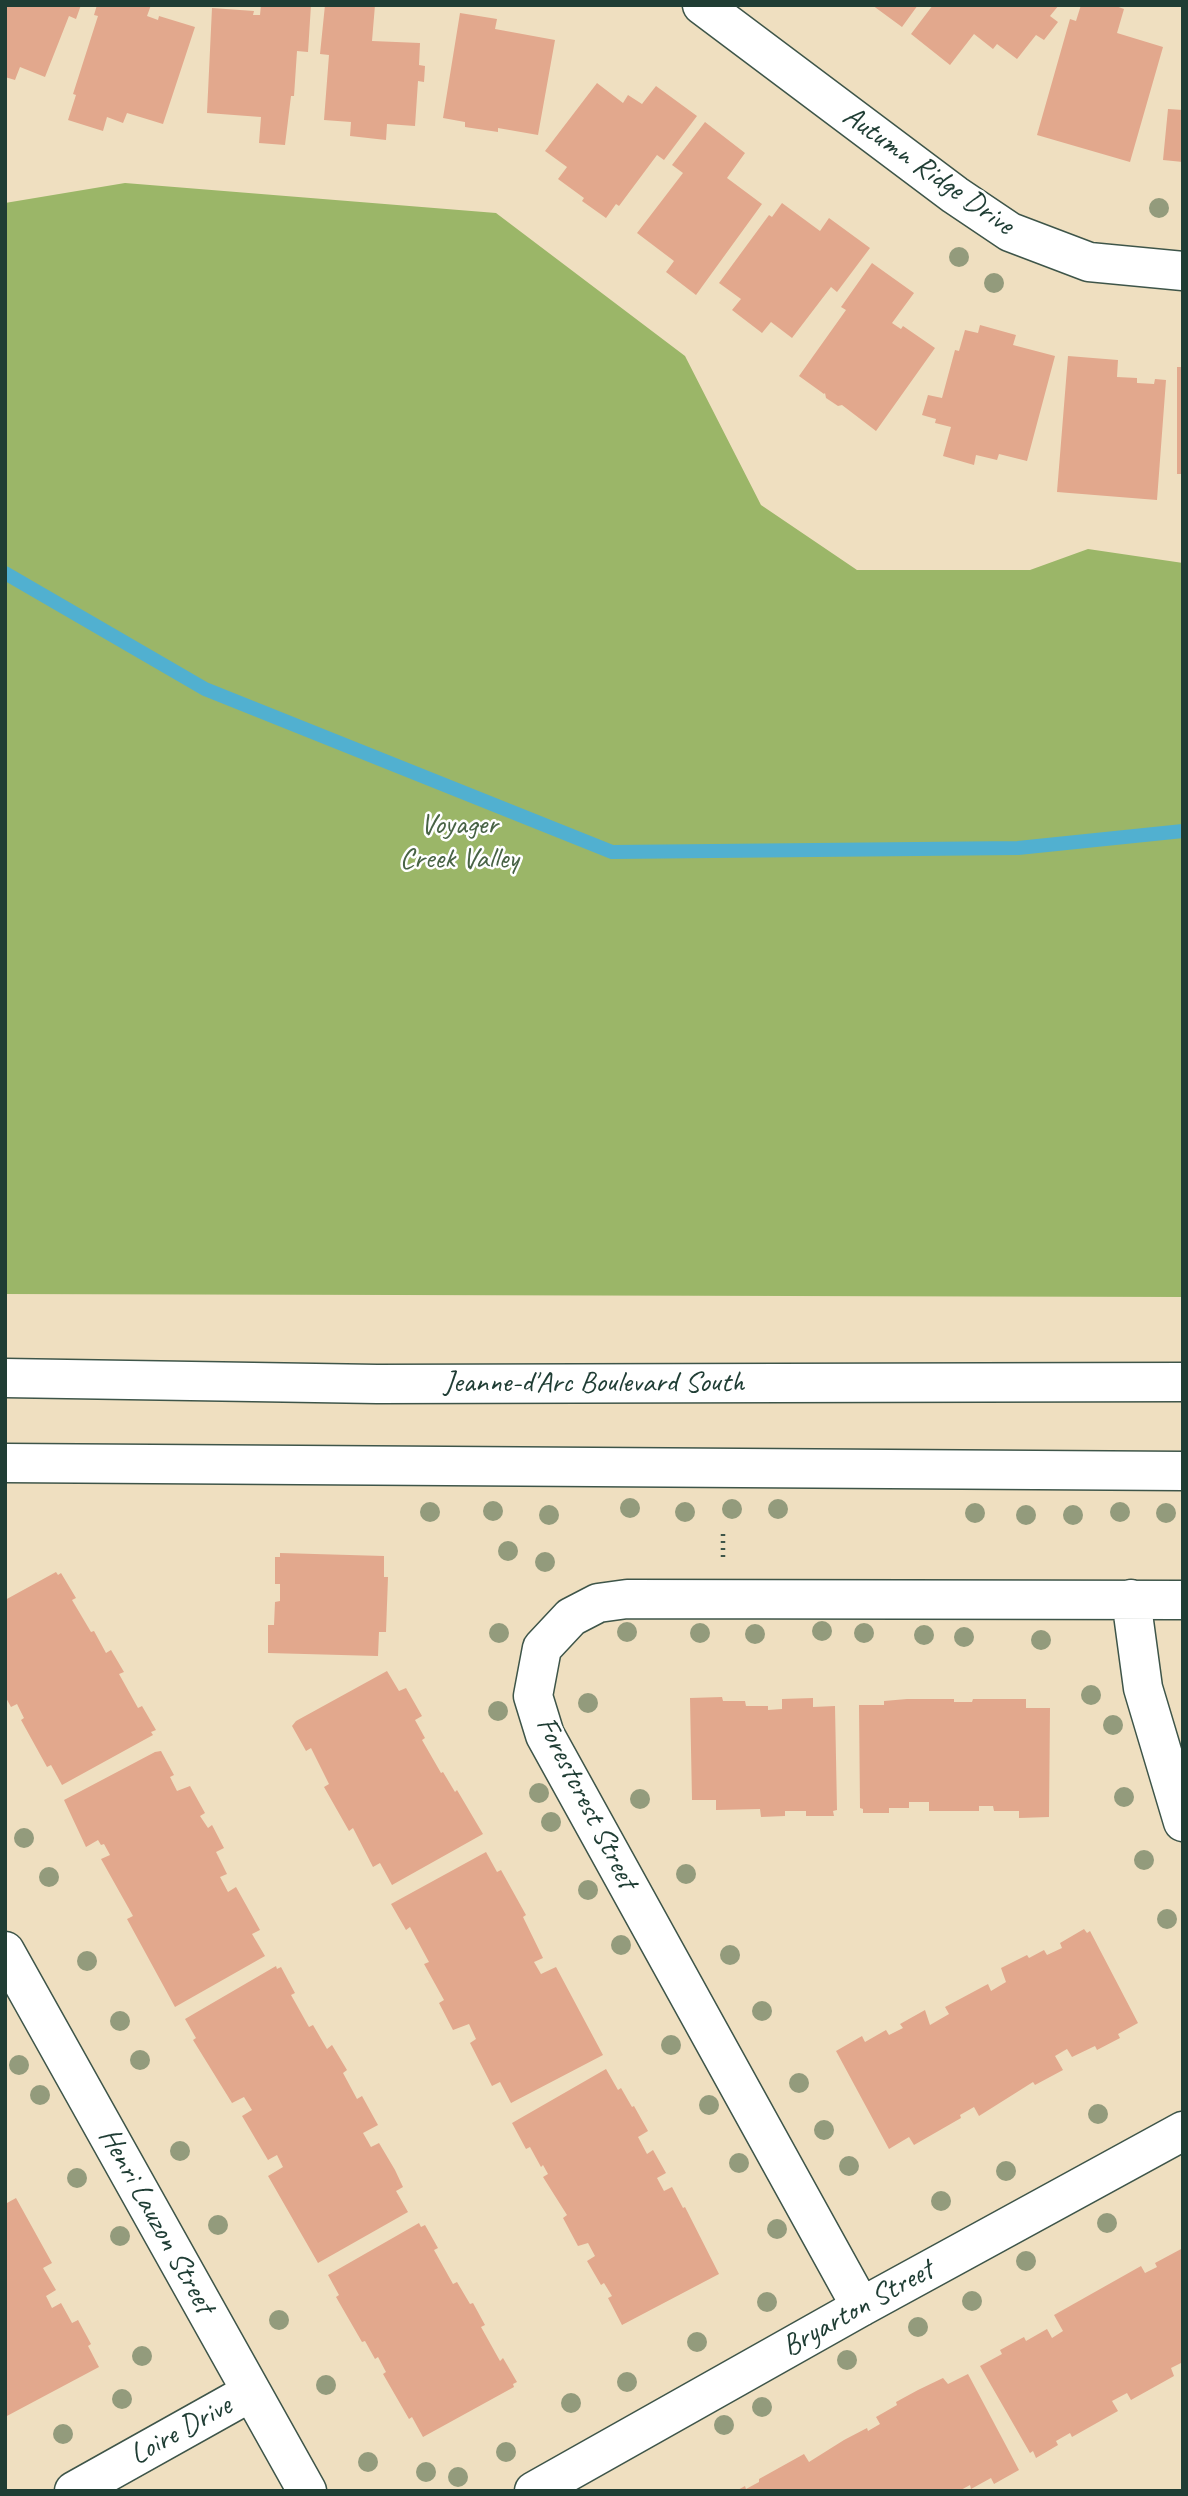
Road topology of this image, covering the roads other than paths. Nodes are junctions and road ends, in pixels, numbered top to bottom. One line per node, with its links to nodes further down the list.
1 (702, 5): 2 (street, Autumn Ridge Drive)
2 (1183, 271)
3 (5, 1378): 4 (street, Jeanne-d'Arc Boulevard South)
4 (1183, 1382)
5 (5, 1463): 6 (street)
6 (1183, 1471)
7 (1131, 1600): 8 (street, Forestcrest Street); 9 (street); 12 (street, Forestcrest Street)
8 (1183, 1600)
9 (1183, 1822)
10 (5, 1951): 13 (street, Henri Lauzon Street)
11 (1183, 2130): 12 (street, Bryarton Street)
12 (861, 2307): 16 (street, Bryarton Street)
13 (251, 2392): 14 (street, Loire Drive); 15 (street, Henri Lauzon Street)
14 (74, 2491)
15 (307, 2491)
16 (534, 2491)

